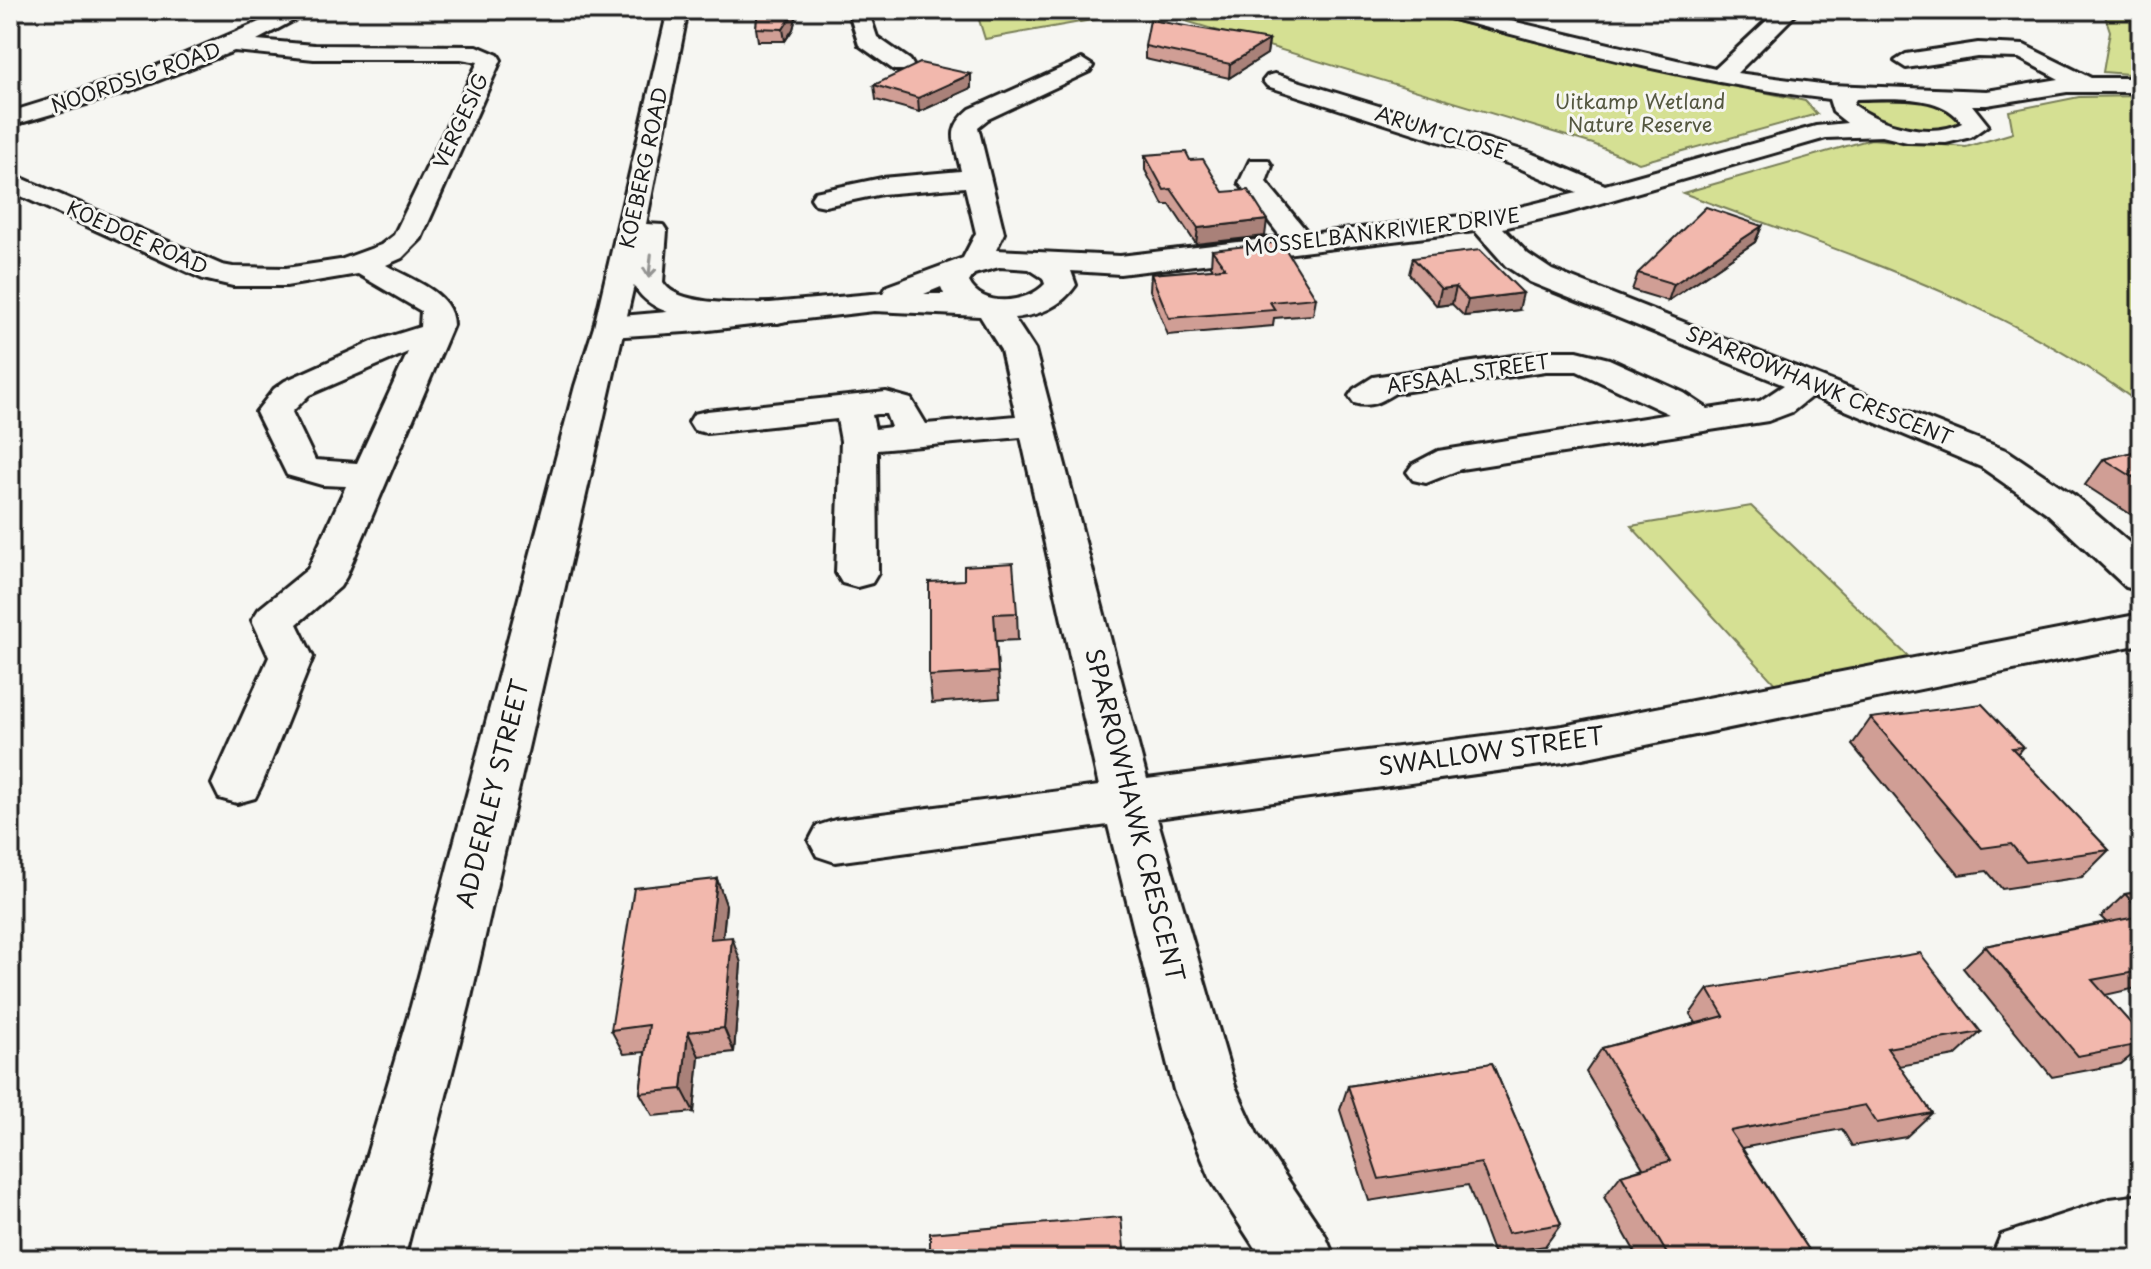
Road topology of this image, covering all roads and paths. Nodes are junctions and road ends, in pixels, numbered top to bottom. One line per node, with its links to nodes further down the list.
1 (303, 10): 9 (street, NOORDSIG ROAD)
2 (678, 10): 3 (street); 27 (street, KOEBERG ROAD)
3 (686, 10)
4 (858, 10): 11 (street)
5 (1441, 10): 8 (street)
6 (1527, 10): 8 (street)
7 (1790, 10): 13 (street)
8 (1503, 26): 13 (street)
9 (235, 45): 19 (street, NOORDSIG ROAD); 32 (street, VERGESIG)
10 (1906, 61): 15 (street)
11 (902, 65)
12 (1082, 66): 23 (street)
13 (1730, 67): 17 (street)
14 (1275, 81): 25 (street, ARUM CLOSE)
15 (2085, 84): 16 (street, MOSSELBANKRIVIER DRIVE); 18 (street, MOSSELBANKRIVIER DRIVE)
16 (2141, 85)
17 (1846, 105): 18 (street); 20 (street, MOSSELBANKRIVIER DRIVE); 21 (street, MOSSELBANKRIVIER DRIVE)
18 (1979, 107): 20 (street, MOSSELBANKRIVIER DRIVE)
19 (10, 119)
20 (1883, 129): 21 (street, MOSSELBANKRIVIER DRIVE)
21 (1825, 131): 25 (street, MOSSELBANKRIVIER DRIVE)
22 (1259, 166): 30 (street)
23 (977, 178): 26 (street); 29 (street)
24 (10, 181): 32 (street, KOEDOE ROAD)
25 (1603, 194): 28 (street, MOSSELBANKRIVIER DRIVE)
26 (825, 198)
27 (639, 199): 38 (street, one-way to 38); 39 (street, KOEBERG ROAD)
28 (1482, 222): 30 (street, MOSSELBANKRIVIER DRIVE); 42 (street, SPARROWHAWK CRESCENT)
29 (990, 233): 31 (street); 34 (street)
30 (1301, 243): 33 (street, MOSSELBANKRIVIER DRIVE)
31 (1025, 259): 33 (street, MOSSELBANKRIVIER DRIVE); 34 (street, MOSSELBANKRIVIER DRIVE); 35 (street)
32 (363, 265): 40 (street)
33 (1120, 265): 35 (street, MOSSELBANKRIVIER DRIVE)
34 (968, 267): 36 (street, MOSSELBANKRIVIER DRIVE); 37 (street)
35 (1050, 296): 37 (street, MOSSELBANKRIVIER DRIVE); 41 (street)
36 (874, 302): 37 (street, MOSSELBANKRIVIER DRIVE); 38 (street, MOSSELBANKRIVIER DRIVE)
37 (983, 306): 41 (street, SPARROWHAWK CRESCENT)
38 (778, 313): 39 (street, MOSSELBANKRIVIER DRIVE)
39 (610, 327): 57 (street, ADDERLEY STREET)
40 (433, 333): 49 (street); 49 (street)
41 (1018, 350): 47 (street, SPARROWHAWK CRESCENT)
42 (1808, 382): 44 (street); 51 (street, SPARROWHAWK CRESCENT)
43 (1366, 396): 44 (street, AFSAAL STREET)
44 (1701, 420): 48 (street)
45 (707, 422): 46 (street)
46 (856, 424): 47 (street); 50 (street)
47 (1037, 425): 54 (street, SPARROWHAWK CRESCENT)
48 (1426, 472)
49 (368, 475): 53 (street)
50 (857, 573)
51 (2141, 577)
52 (2141, 629): 54 (street, SWALLOW STREET)
53 (237, 784)
54 (1128, 803): 55 (street, SWALLOW STREET); 58 (street, SPARROWHAWK CRESCENT)
55 (835, 841)
56 (2141, 1228): 59 (street)
57 (370, 1259)
58 (1301, 1259)
59 (2025, 1259)

